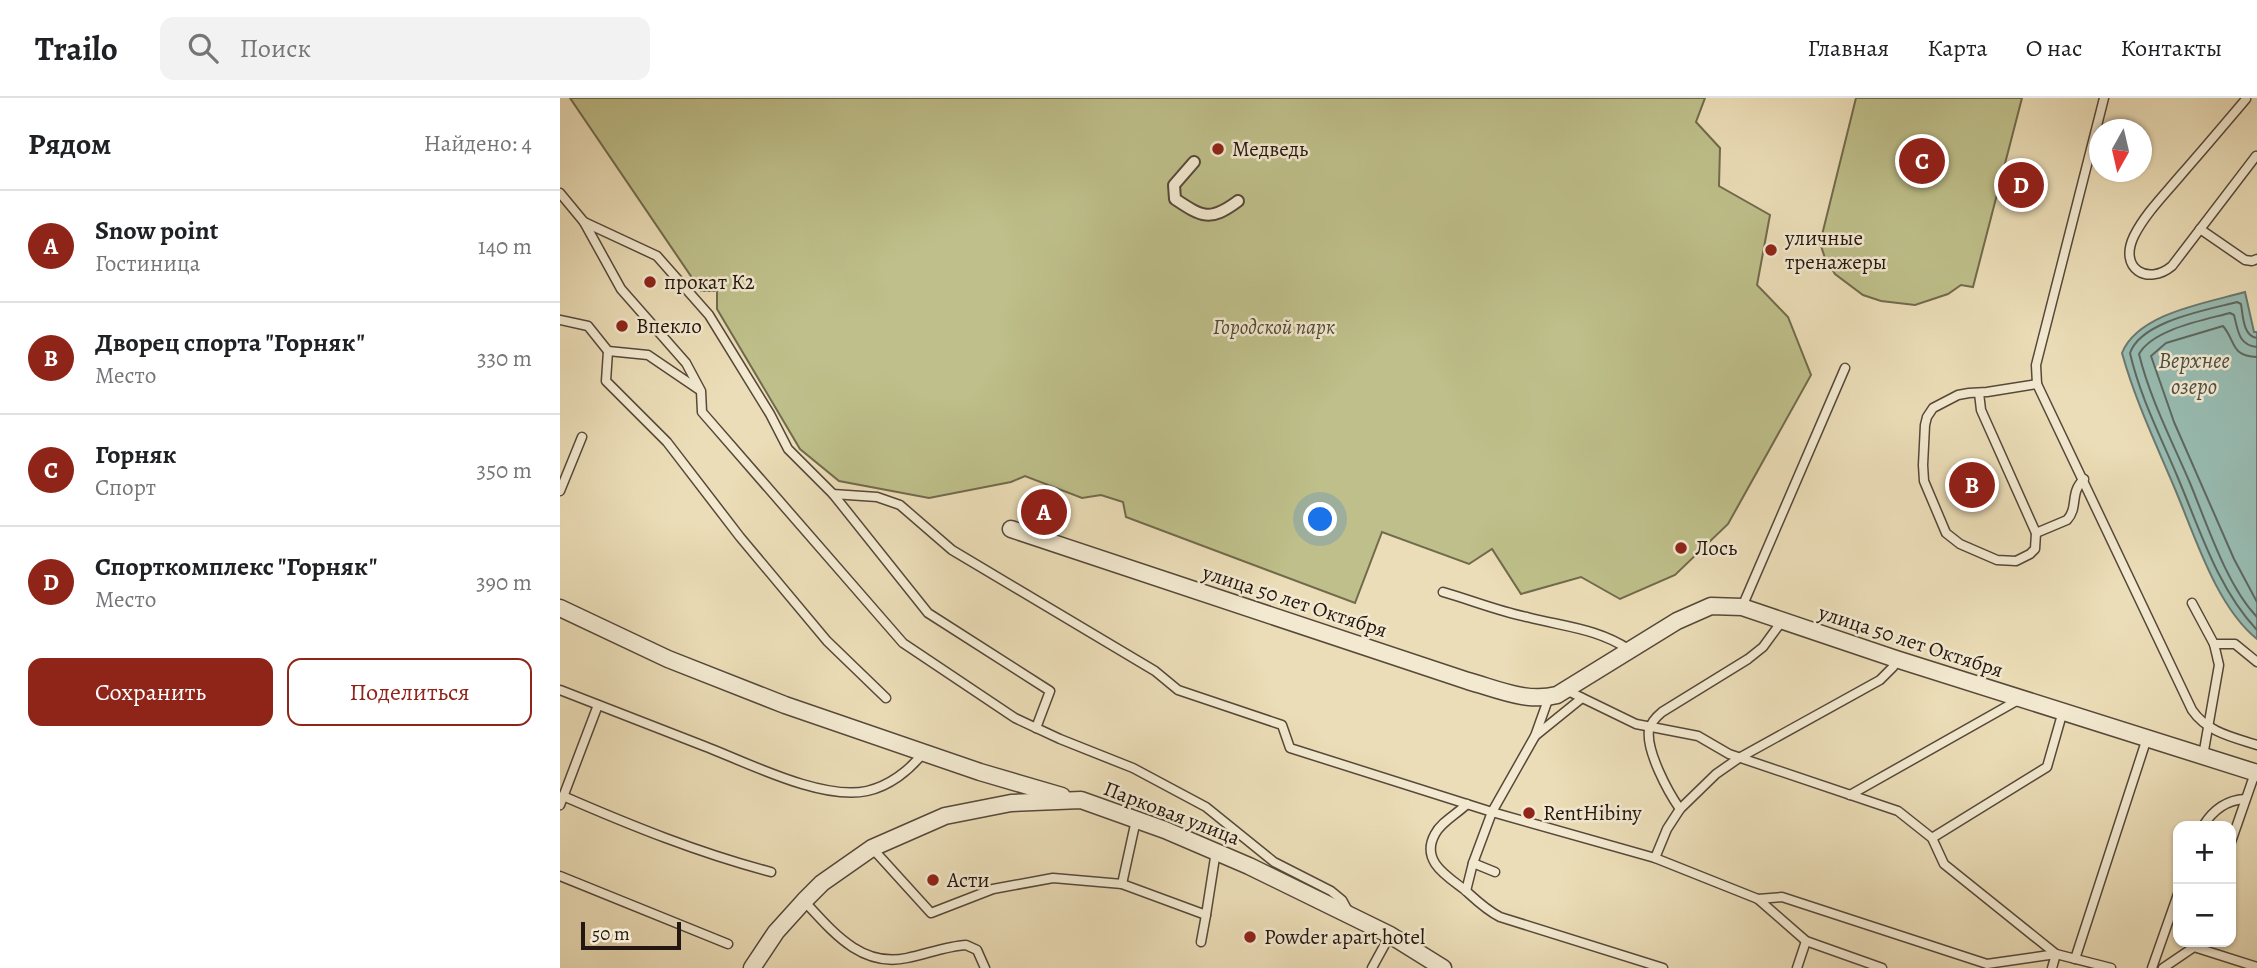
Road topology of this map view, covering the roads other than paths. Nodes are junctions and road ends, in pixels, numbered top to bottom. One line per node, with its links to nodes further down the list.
1 (2105, 98): 13 (lane)
2 (2246, 99): 8 (lane)
3 (2256, 156): 8 (lane)
4 (1194, 162): 6 (street)
5 (560, 193): 7 (lane)
6 (1238, 201)
7 (584, 222): 14 (lane); 19 (lane)
8 (2200, 229): 9 (lane)
9 (2257, 259)
10 (560, 320): 11 (lane)
11 (608, 351): 14 (lane); 34 (lane)
12 (1845, 368): 24 (lane)
13 (2037, 384): 15 (lane); 17 (lane)
14 (701, 391): 39 (lane)
15 (1979, 393): 21 (lane); 21 (lane)
16 (582, 437): 18 (lane)
17 (2084, 479): 21 (lane); 41 (lane)
18 (560, 491)
19 (833, 494): 39 (lane); 53 (lane)
20 (1011, 530): 33 (street, улица 50 лет Октября)
21 (2036, 533)
22 (1443, 592): 28 (lane)
23 (2192, 603): 27 (lane)
24 (1742, 607): 26 (street, улица 50 лет Октября); 28 (street, улица 50 лет Октября)
25 (560, 608): 45 (street)
26 (1782, 621): 29 (street, улица 50 лет Октября); 40 (lane)
27 (2214, 645): 30 (lane); 41 (lane)
28 (1630, 650): 32 (street, улица 50 лет Октября)
29 (1896, 659): 36 (street, улица 50 лет Октября); 47 (lane)
30 (2257, 662)
31 (560, 690): 37 (lane)
32 (1566, 690): 33 (street, улица 50 лет Октября); 35 (lane)
33 (1549, 697): 42 (lane)
34 (886, 698)
35 (1582, 698): 40 (lane); 42 (lane)
36 (2020, 699): 38 (street, улица 50 лет Октября); 49 (lane)
37 (598, 705): 45 (lane); 52 (lane)
38 (2063, 712): 43 (street, улица 50 лет Октября); 59 (lane)
39 (1036, 728): 73 (lane)
40 (1650, 728): 47 (lane); 54 (lane)
41 (2208, 728): 44 (lane); 46 (lane)
42 (1535, 736): 55 (lane)
43 (2147, 738): 46 (street, улица 50 лет Октября); 81 (lane)
44 (2257, 745)
45 (923, 753): 51 (street)
46 (2203, 756): 48 (street, улица 50 лет Октября)
47 (1740, 758): 49 (lane); 54 (lane)
48 (2256, 773): 50 (lane)
49 (1850, 795): 59 (lane)
50 (2245, 799): 57 (lane); 58 (lane)
51 (1081, 800): 56 (street, Парковая улица); 60 (street, Парковая улица)
52 (562, 801): 64 (lane)
53 (1467, 804): 55 (lane); 68 (lane)
54 (1680, 809): 62 (lane)
55 (1492, 812): 62 (lane); 63 (lane)
56 (1136, 820): 61 (street, Парковая улица); 67 (lane)
57 (2206, 821)
58 (2236, 827)
59 (1932, 838): 80 (lane)
60 (872, 848): 67 (lane); 70 (street, Парковая улица)
61 (1216, 851): 72 (lane); 73 (street, Парковая улица)
62 (1655, 858): 69 (lane)
63 (1473, 863): 65 (lane); 68 (lane)
64 (771, 872)
65 (1495, 872)
66 (560, 876): 77 (lane)
67 (1122, 884): 72 (lane)
68 (1466, 891): 88 (lane)
69 (1758, 899): 75 (lane); 82 (lane)
70 (804, 901): 84 (street, Парковая улица); 85 (lane)
71 (2173, 908): 93 (lane)
72 (1206, 915): 76 (lane)
73 (1352, 916): 74 (street, Парковая улица)
74 (1390, 935): 86 (lane); 87 (street, Парковая улица)
75 (1806, 941): 89 (lane); 90 (lane)
76 (1201, 942)
77 (728, 944)
78 (2191, 947): 94 (lane)
79 (2203, 947): 83 (lane)
80 (2056, 954): 81 (lane); 82 (lane); 91 (lane)
81 (2075, 959): 92 (lane)
82 (1989, 966)
83 (2257, 967)
84 (752, 968)
85 (985, 968)
86 (1372, 968)
87 (1443, 968)
88 (1663, 968)
89 (1797, 968)
90 (1882, 968)
91 (2052, 968)
92 (2111, 968)
93 (2152, 968)
94 (2163, 968)

